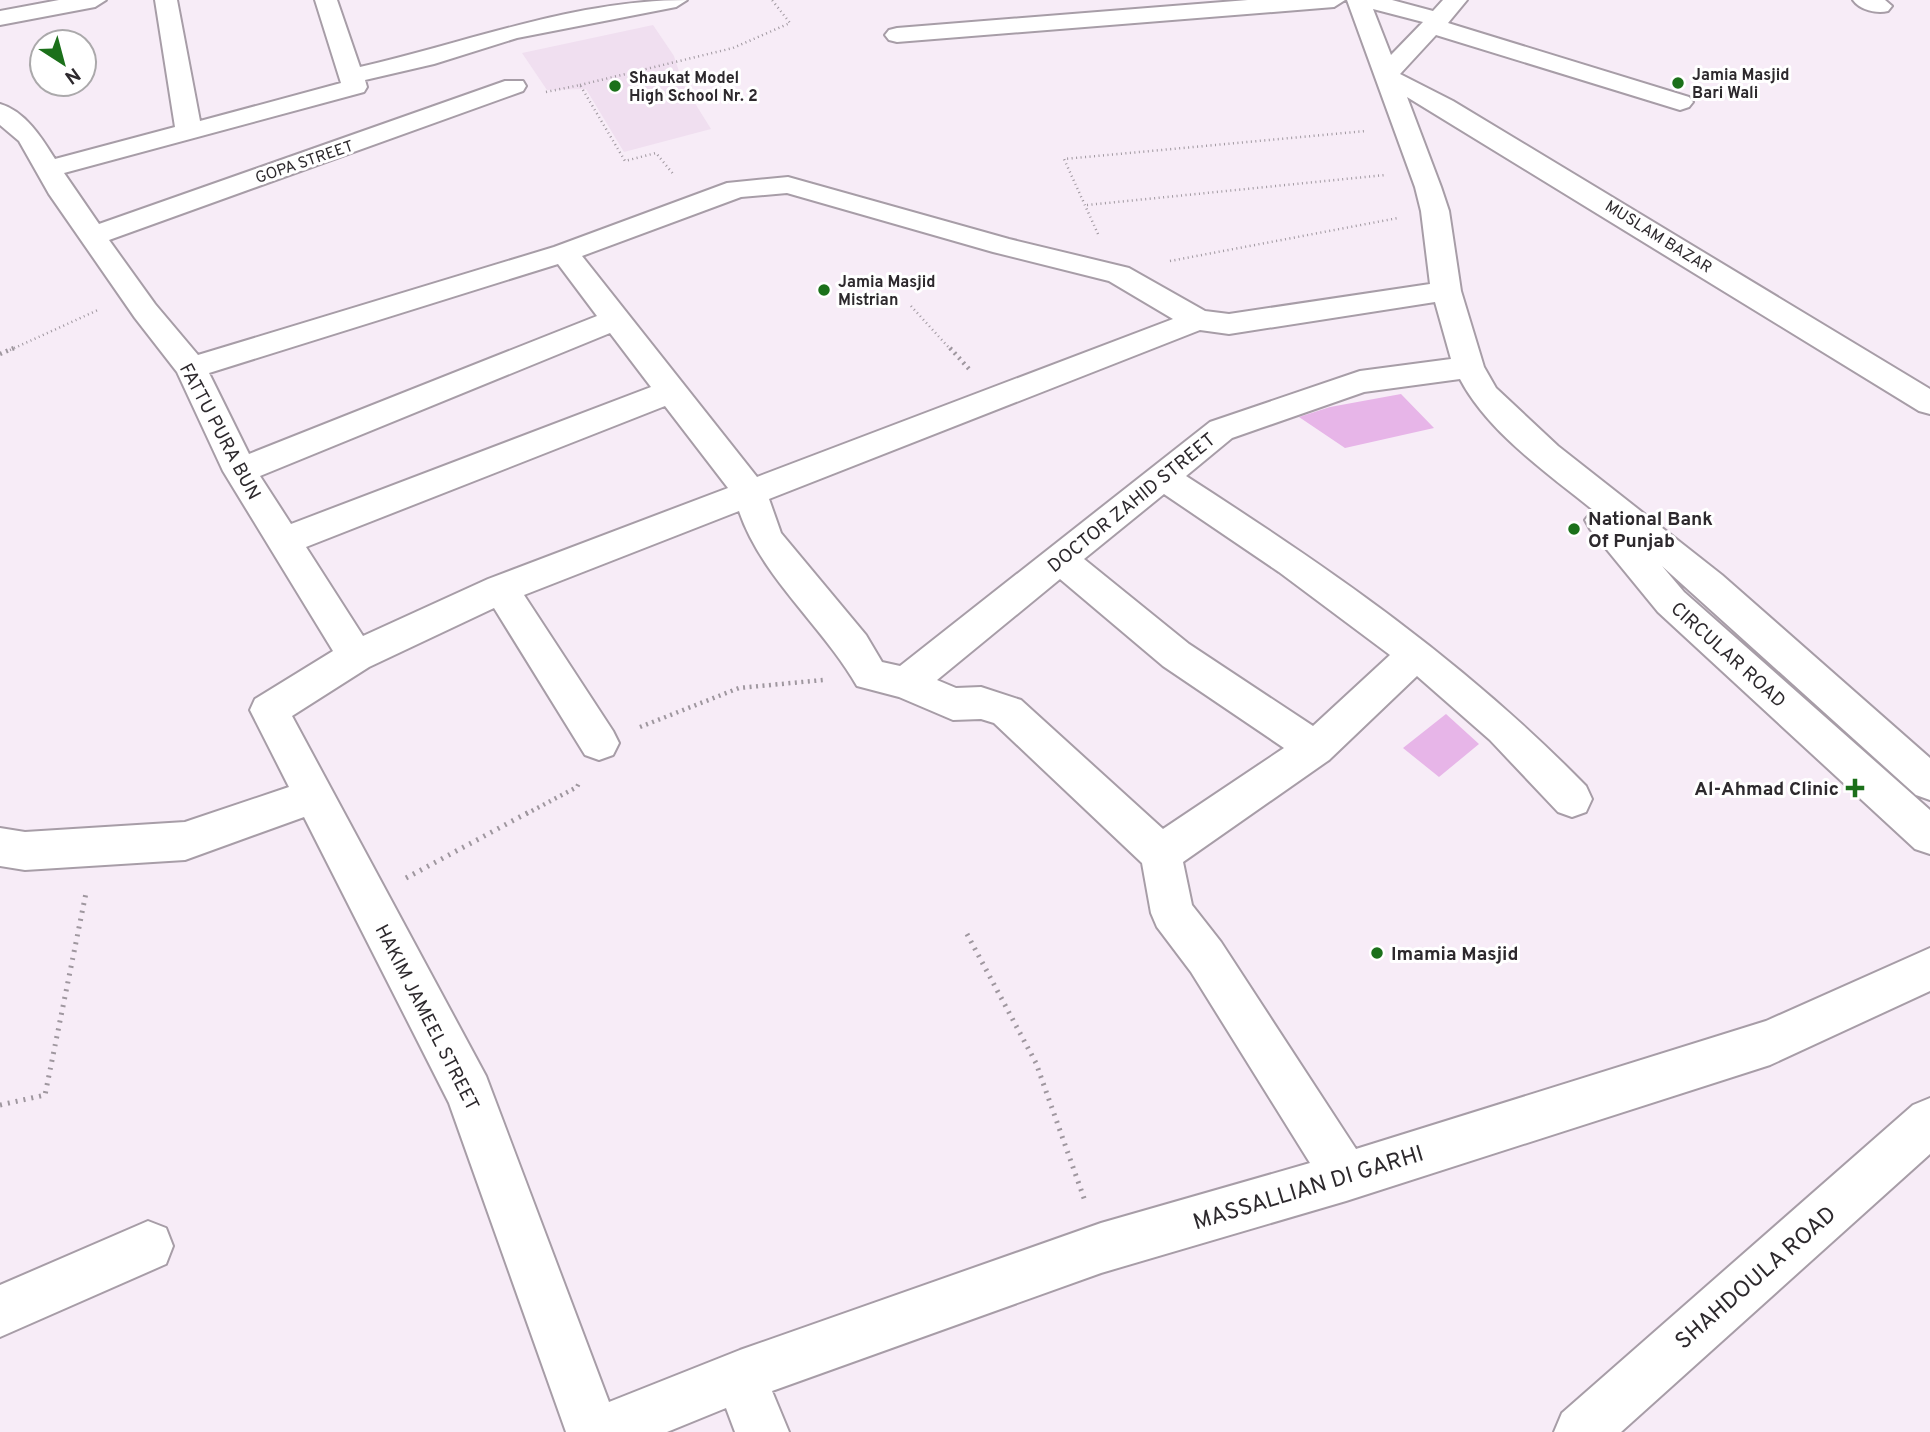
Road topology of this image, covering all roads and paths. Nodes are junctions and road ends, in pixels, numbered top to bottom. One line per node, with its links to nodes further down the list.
1 (95, 0): 11 (street)
2 (166, 0): 23 (street)
3 (326, 0): 16 (street)
4 (676, 0): 14 (street)
5 (772, 0): 17 (path)
6 (1334, 0): 10 (street)
7 (1358, 0): 15 (street, CIRCULAR ROAD)
8 (1365, 0): 12 (street)
9 (1457, 0): 12 (street)
10 (1195, 5): 13 (street)
11 (0, 18)
12 (1436, 22): 15 (street); 20 (street)
13 (897, 35)
14 (408, 63): 16 (street); 19 (street)
15 (1382, 65): 22 (street, CIRCULAR ROAD); 42 (street, MUSLAM BAZAR)
16 (351, 76): 23 (street)
17 (580, 85): 18 (path); 26 (path)
18 (514, 86): 19 (street, GOPA STREET)
19 (435, 94): 29 (street, GOPA STREET)
20 (1680, 102)
21 (0, 112): 24 (street, FATTU PURA BUN)
22 (1406, 127): 25 (street, CIRCULAR ROAD); 27 (path)
23 (189, 131): 24 (street)
24 (48, 169): 29 (street, FATTU PURA BUN)
25 (1422, 171): 27 (path); 28 (street, CIRCULAR ROAD)
26 (696, 204): 30 (street); 31 (street)
27 (1087, 205): 31 (path)
28 (1435, 211): 31 (path); 32 (street, CIRCULAR ROAD)
29 (93, 236): 33 (street, FATTU PURA BUN)
30 (564, 253): 35 (street); 39 (street)
31 (1125, 272): 36 (street)
32 (1446, 291): 36 (street); 38 (street, CIRCULAR ROAD)
33 (134, 295): 37 (path); 39 (street, FATTU PURA BUN)
34 (911, 306): 41 (path)
35 (616, 319): 40 (street); 44 (street)
36 (1198, 320): 41 (street)
37 (0, 354)
38 (1469, 367): 43 (street, CIRCULAR ROAD); 45 (street, DOCTOR ZAHID STREET)
39 (191, 368): 44 (street, FATTU PURA BUN)
40 (672, 391): 46 (street); 47 (street)
41 (995, 396): 46 (street)
42 (1930, 403)
43 (1546, 454): 55 (street, CIRCULAR ROAD); 58 (street, CIRCULAR ROAD)
44 (240, 471): 47 (street, FATTU PURA BUN)
45 (1164, 478): 48 (street, DOCTOR ZAHID STREET); 50 (street)
46 (749, 491): 49 (street); 52 (street)
47 (282, 542): 51 (street, FATTU PURA BUN)
48 (1060, 559): 52 (street, DOCTOR ZAHID STREET); 54 (street)
49 (501, 589): 51 (street); 53 (street)
50 (1415, 655): 54 (street); 57 (street)
51 (356, 656): 56 (street, HAKIM JAMEEL STREET)
52 (905, 683): 61 (street)
53 (599, 743)
54 (1315, 748): 61 (street)
55 (1930, 783)
56 (314, 796): 60 (street); 71 (street, HAKIM JAMEEL STREET)
57 (1572, 799)
58 (1930, 836)
59 (0, 847): 60 (street)
60 (96, 847): 64 (path)
61 (1161, 853): 66 (street)
62 (967, 934): 68 (path)
63 (1930, 969): 66 (street, MASSALLIAN DI GARHI)
64 (0, 1105)
65 (1930, 1122): 74 (street, SHAHDOULA ROAD)
66 (1346, 1177): 68 (street, MASSALLIAN DI GARHI)
67 (148, 1246): 69 (street)
68 (1101, 1248): 70 (street, MASSALLIAN DI GARHI)
69 (0, 1311)
70 (740, 1376): 72 (street, MASSALLIAN DI GARHI); 73 (street)
71 (593, 1432)
72 (600, 1432)
73 (762, 1432)
74 (1581, 1432)

